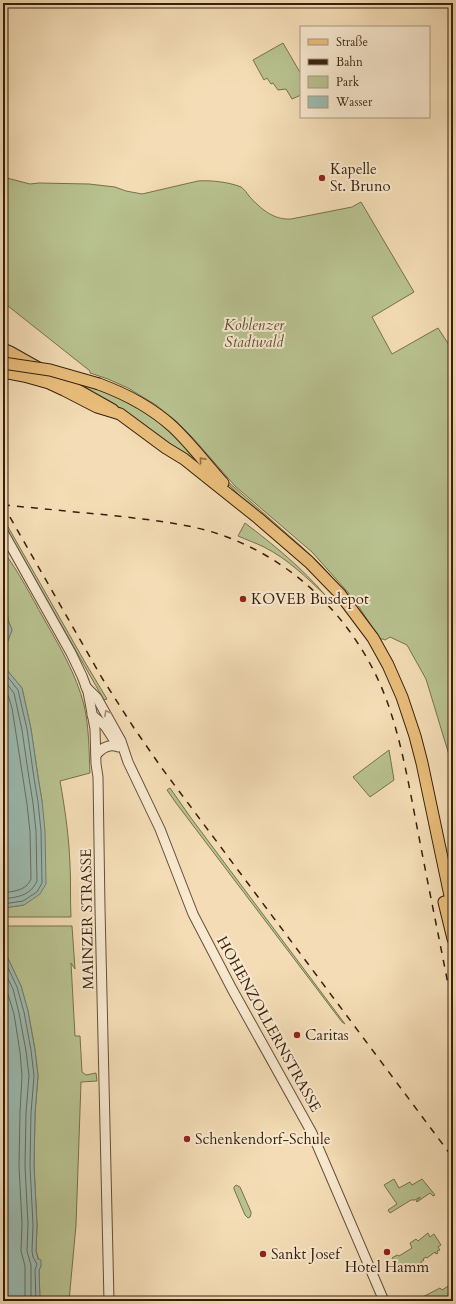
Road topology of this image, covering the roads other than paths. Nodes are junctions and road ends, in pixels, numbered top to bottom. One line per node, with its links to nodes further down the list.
1 (5, 348): 4 (main road)
2 (3, 363): 6 (main road, one-way to 2, bridge)
3 (3, 372): 4 (main road)
4 (120, 414): 5 (main road)
5 (166, 448): 6 (main road); 16 (main road)
6 (258, 518): 15 (main road)
7 (3, 532): 9 (street, MAINZER STRASSE)
8 (3, 541): 9 (street, MAINZER STRASSE)
9 (17, 556): 10 (street, MAINZER STRASSE)
10 (86, 687): 11 (street, MAINZER STRASSE); 14 (street, HOHENZOLLERNSTRASSE, one-way to 10)
11 (92, 715): 12 (street, HOHENZOLLERNSTRASSE); 13 (street, MAINZER STRASSE)
12 (118, 747): 13 (street); 14 (street, HOHENZOLLERNSTRASSE)
13 (96, 755): 17 (street, MAINZER STRASSE)
14 (128, 762): 18 (street, HOHENZOLLERNSTRASSE)
15 (453, 910)
16 (453, 939)
17 (109, 1301)
18 (384, 1301)

